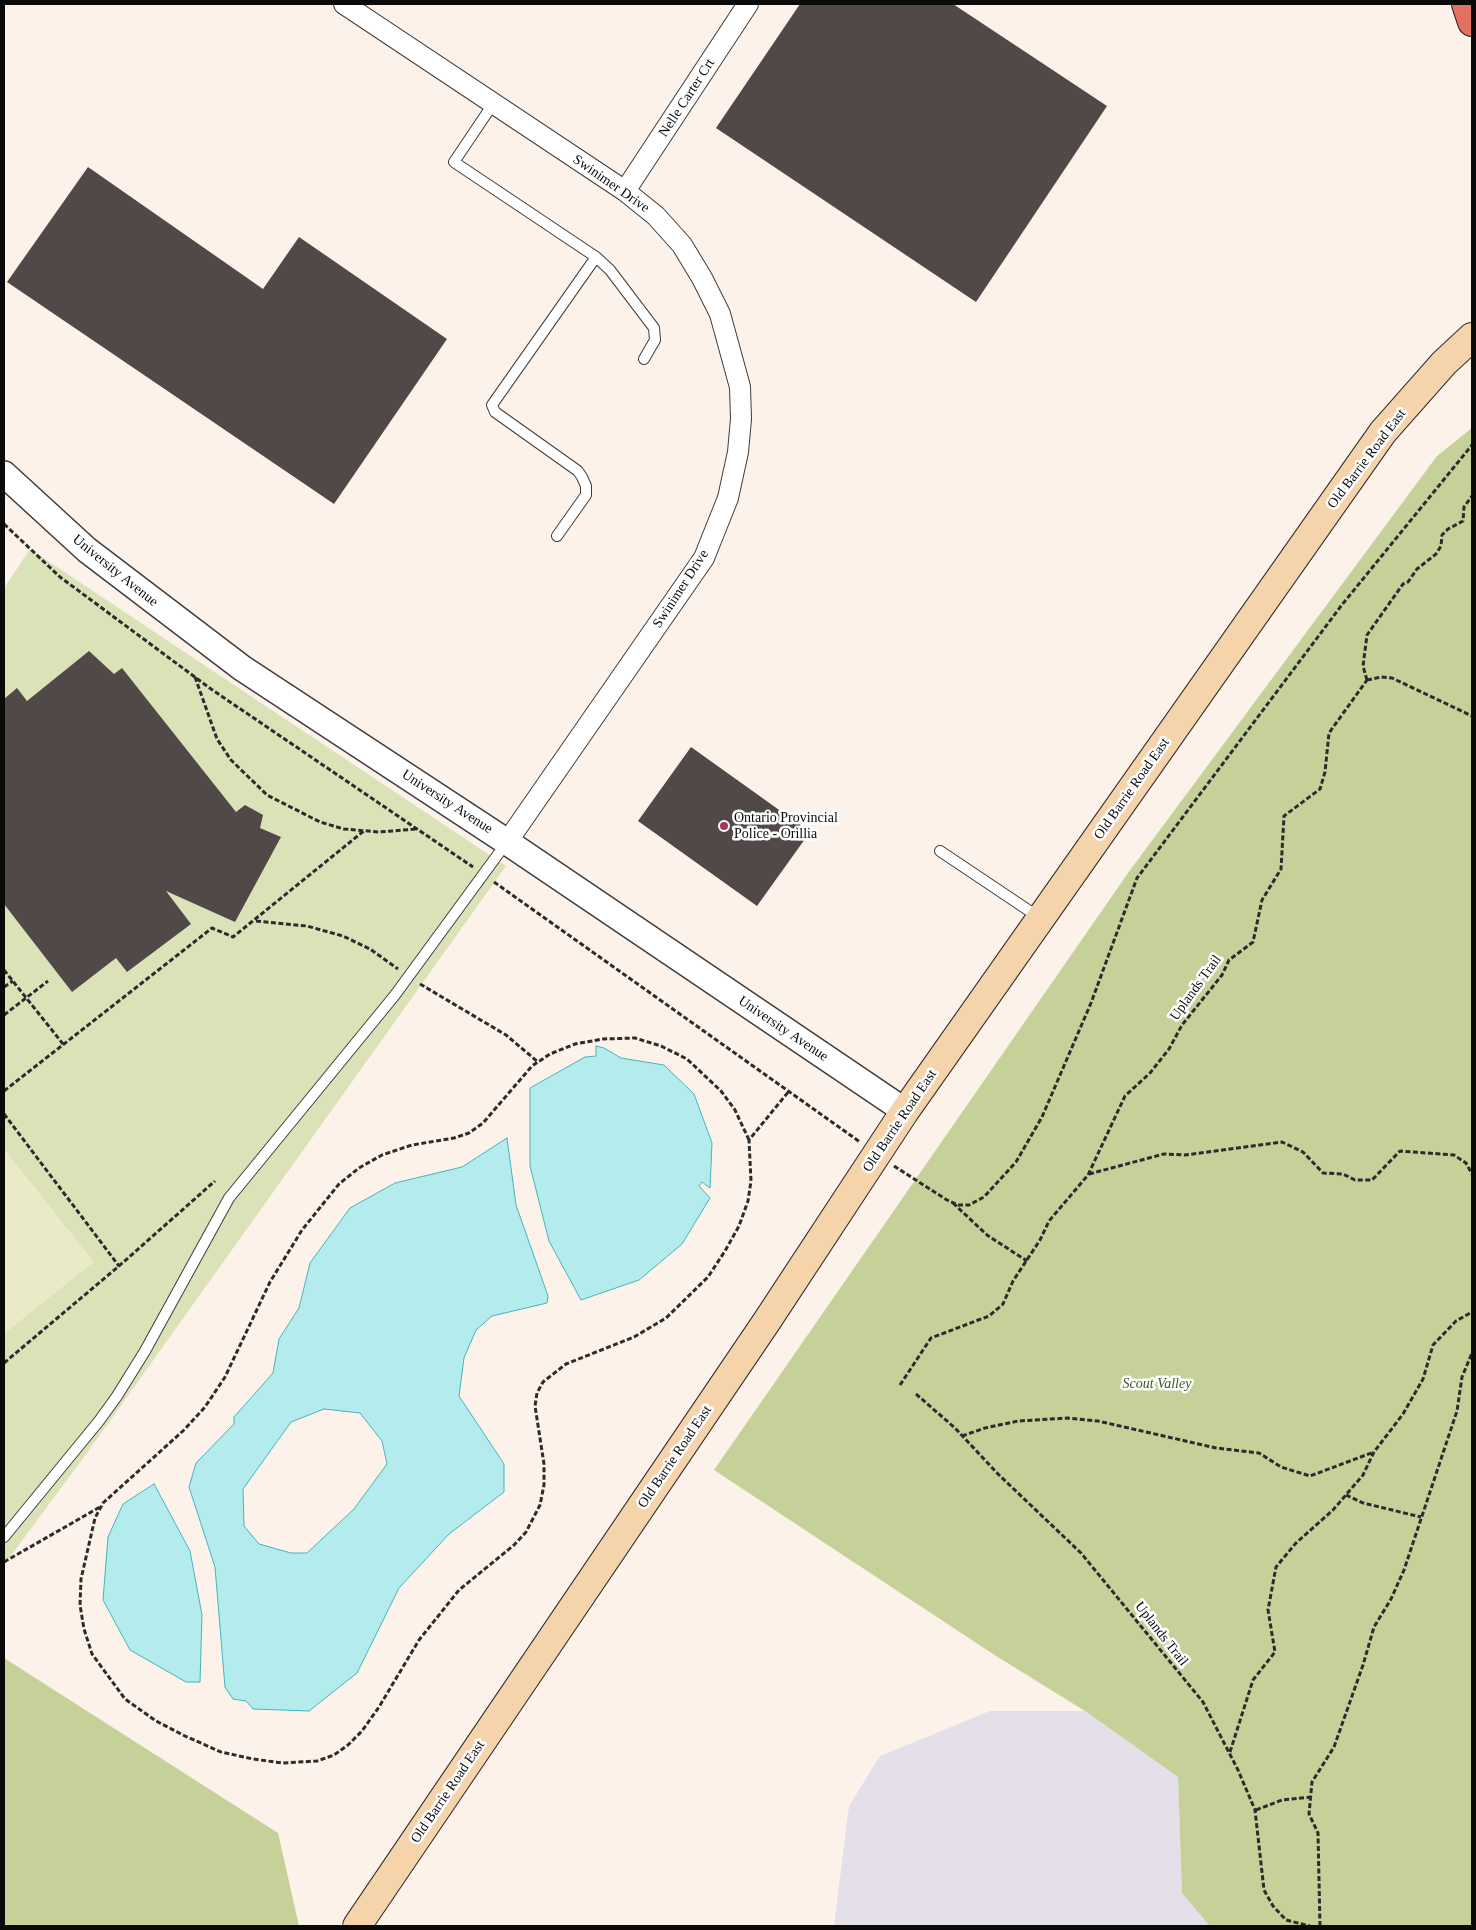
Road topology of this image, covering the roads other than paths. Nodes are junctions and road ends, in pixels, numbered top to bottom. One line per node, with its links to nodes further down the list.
1 (344, 4): 5 (street, Swinimer Drive)
2 (748, 4): 6 (street, Nelle Carter Crt)
3 (1466, 4): 4 (highway)
4 (1472, 22)
5 (493, 104): 6 (street, Swinimer Drive); 7 (lane)
6 (625, 191): 12 (street, Swinimer Drive)
7 (596, 257): 9 (lane); 11 (lane)
8 (1472, 337): 14 (main road, Old Barrie Road East)
9 (644, 359)
10 (4, 474): 12 (street, University Avenue)
11 (557, 536)
12 (507, 842): 15 (street, University Avenue); 16 (lane)
13 (940, 851): 14 (lane)
14 (1041, 919): 15 (main road, Old Barrie Road East)
15 (905, 1111): 17 (main road, Old Barrie Road East)
16 (4, 1537)
17 (357, 1926)

